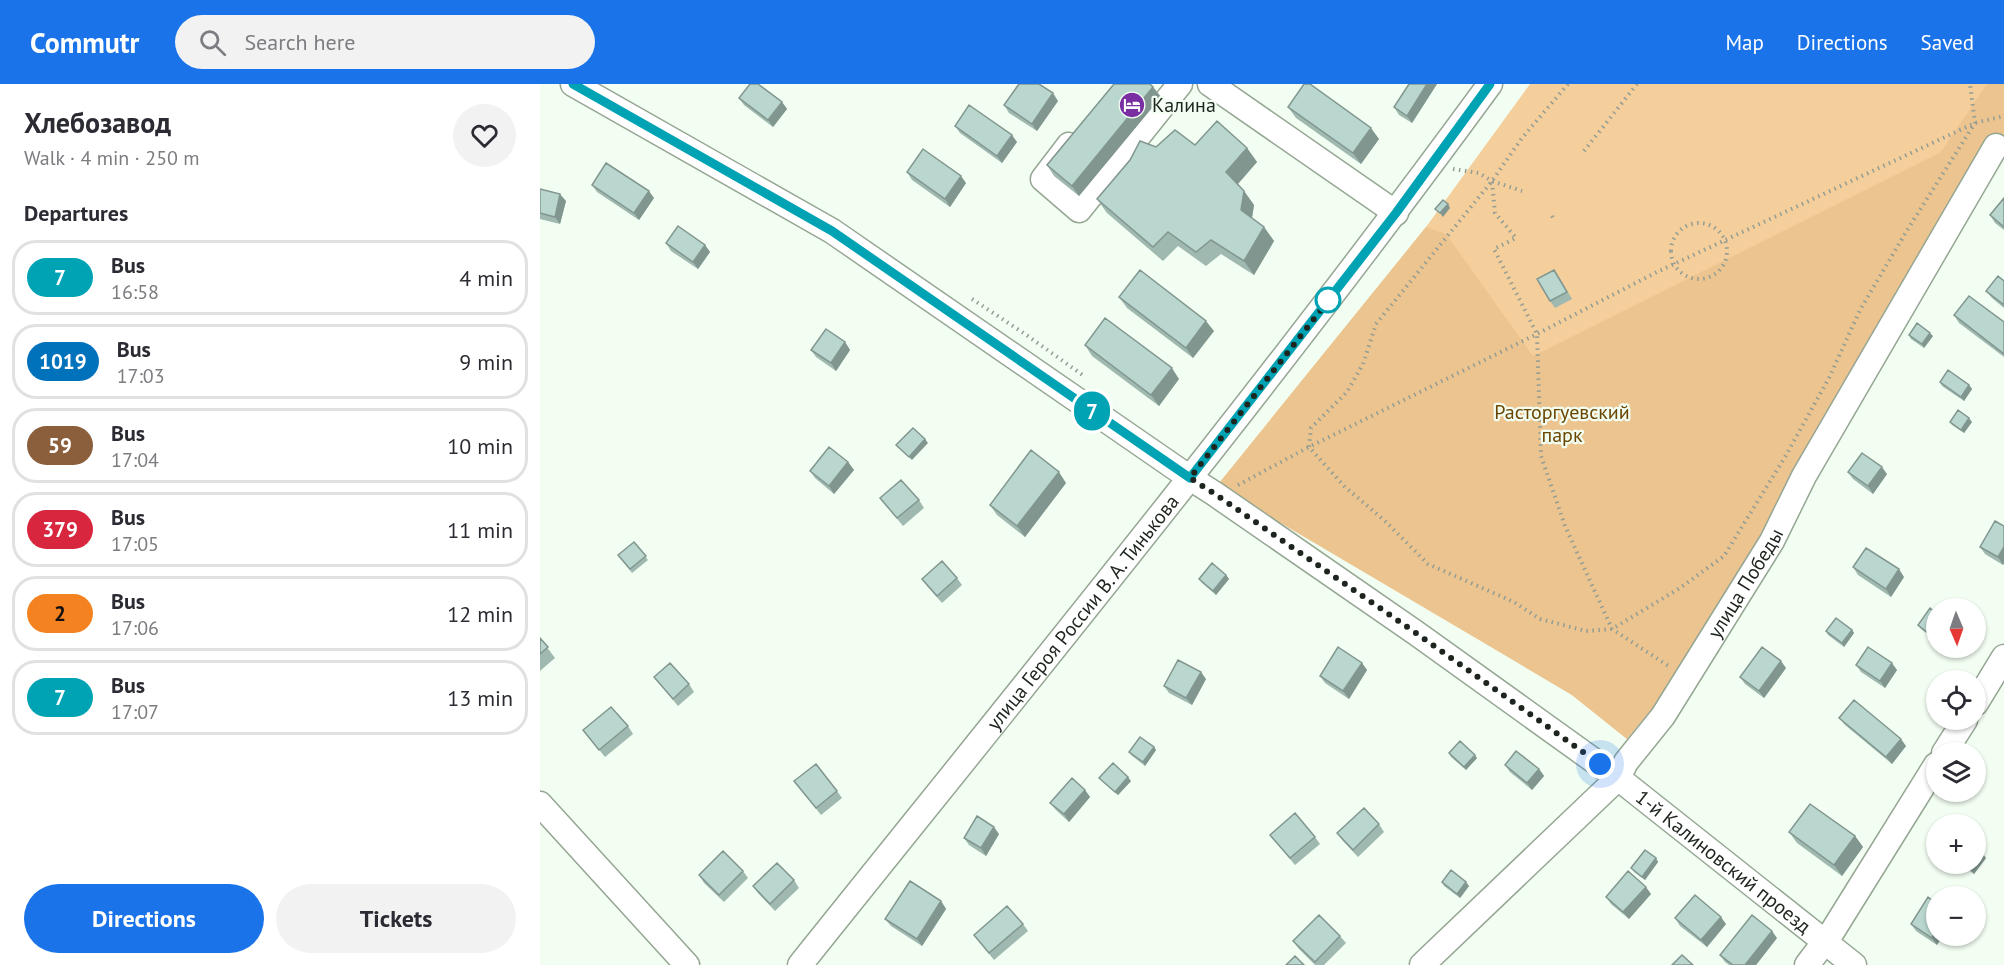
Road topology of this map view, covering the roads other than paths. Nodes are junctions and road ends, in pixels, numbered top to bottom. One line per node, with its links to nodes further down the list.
1 (573, 84): 8 (street, 1-й Калиновский проезд)
2 (1180, 84): 5 (street)
3 (1210, 84): 7 (street)
4 (1490, 84): 7 (street, улица Героя России В. А. Тинькова)
5 (1083, 127)
6 (1996, 146): 11 (street, улица Победы)
7 (1396, 213): 8 (street, улица Героя России В. А. Тинькова)
8 (1190, 478): 11 (street, 1-й Калиновский проезд); 16 (street, улица Героя России В. А. Тинькова)
9 (2004, 657): 10 (street)
10 (1986, 687)
11 (1618, 778): 14 (street, 1-й Калиновский проезд); 17 (street, улица Победы)
12 (1926, 781): 14 (street)
13 (540, 804): 15 (street)
14 (1823, 942): 18 (street); 19 (street, 1-й Калиновский проезд)
15 (687, 965)
16 (800, 965)
17 (1422, 965)
18 (1807, 965)
19 (1854, 965)

